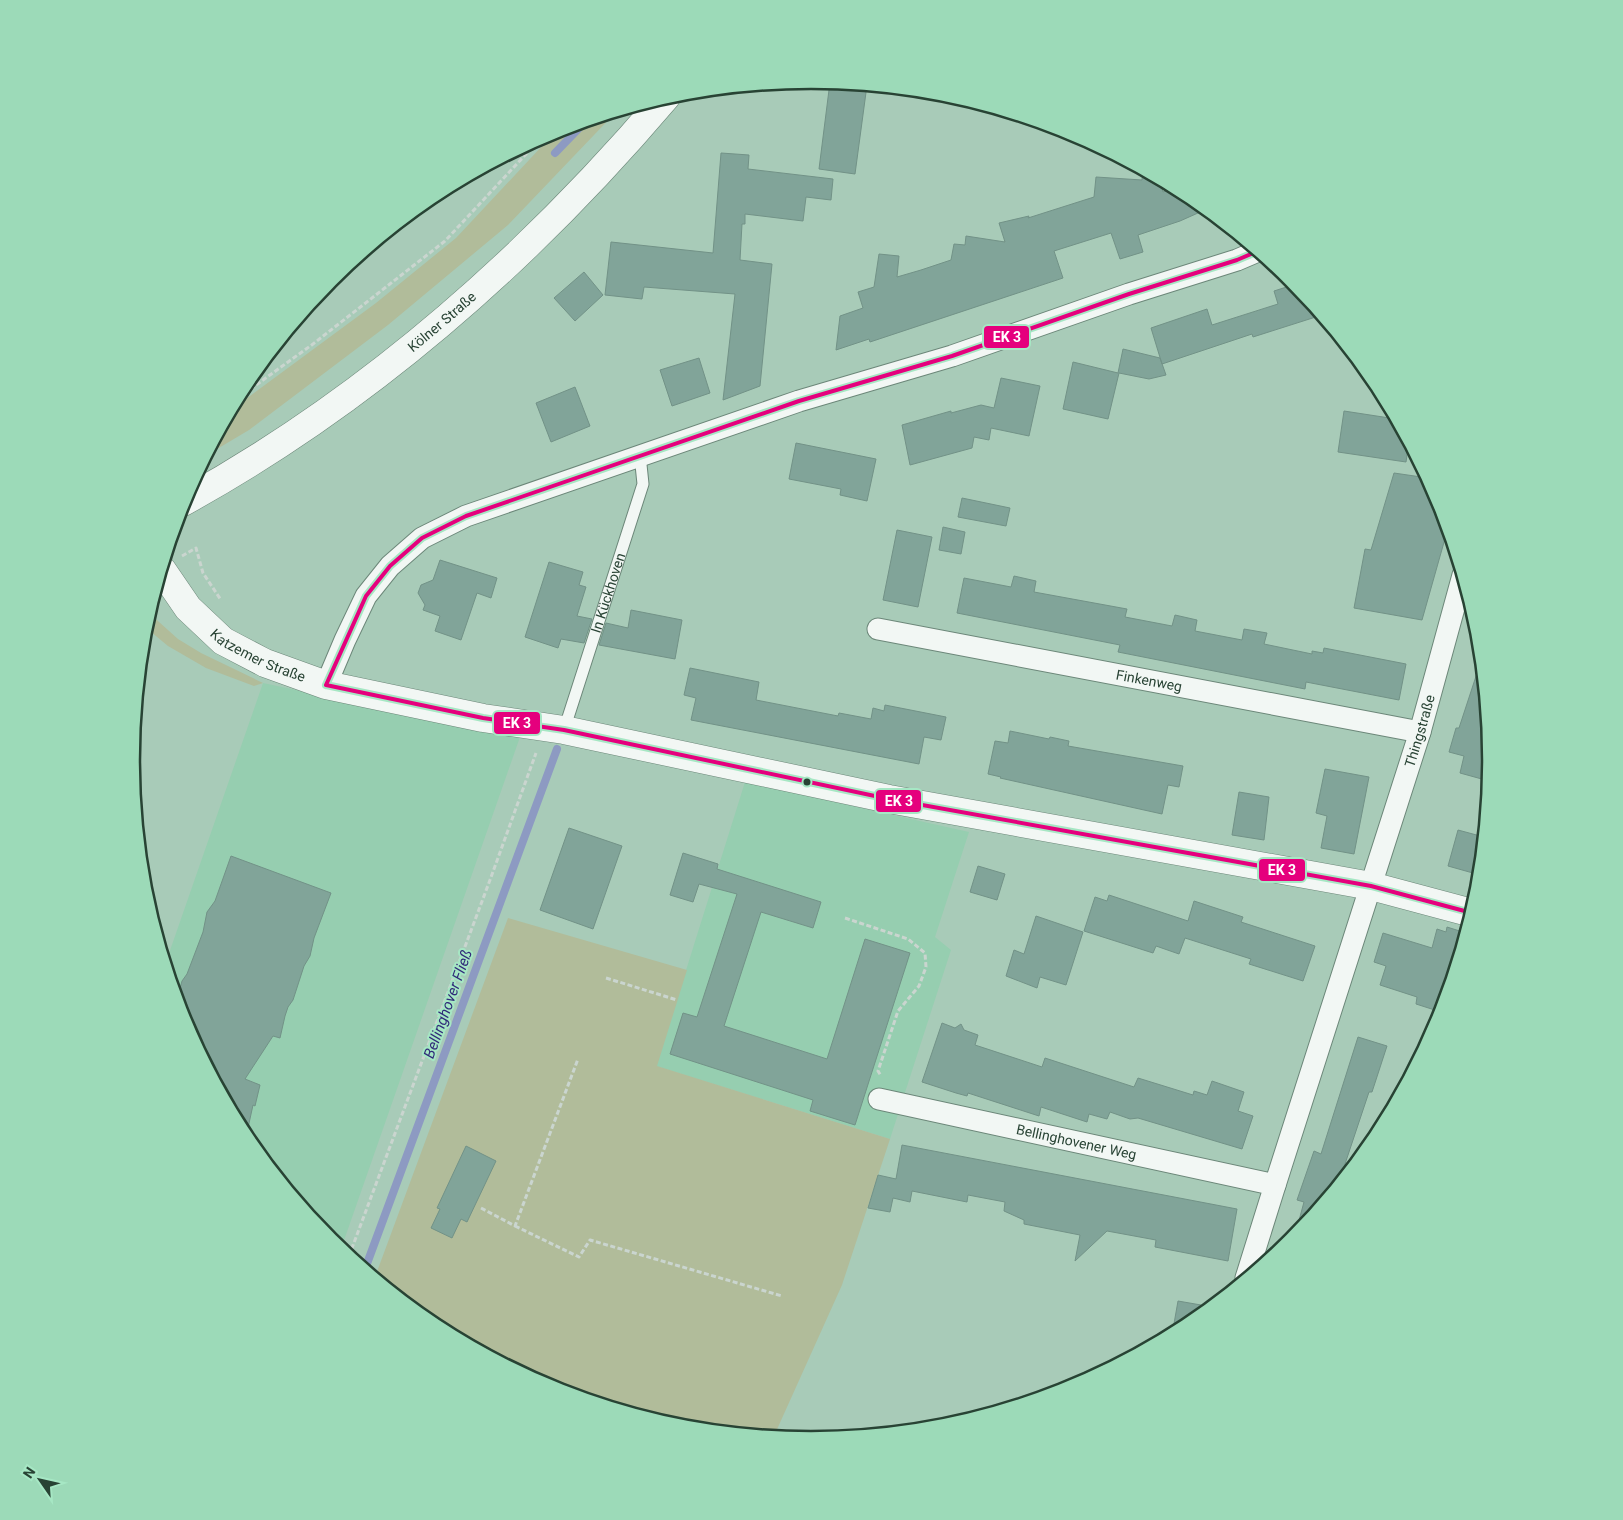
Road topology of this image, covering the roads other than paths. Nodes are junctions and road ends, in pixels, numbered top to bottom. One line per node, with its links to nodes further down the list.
1 (657, 108): 4 (street, Kölner Straße)
2 (1252, 253): 3 (street)
3 (640, 455): 8 (street); 9 (lane, In Kückhoven)
4 (194, 496)
5 (171, 564): 8 (street, Katzemer Straße)
6 (1460, 586): 10 (street, Thingstraße)
7 (878, 630): 10 (street, Finkenweg)
8 (326, 685): 9 (street, Katzemer Straße)
9 (554, 729): 11 (street, Katzemer Straße)
10 (1420, 732): 11 (street, Thingstraße)
11 (1371, 886): 12 (street, Katzemer Straße); 14 (street)
12 (1465, 911)
13 (879, 1099): 14 (street, Bellinghovener Weg)
14 (1275, 1185): 15 (street)
15 (1249, 1269)

